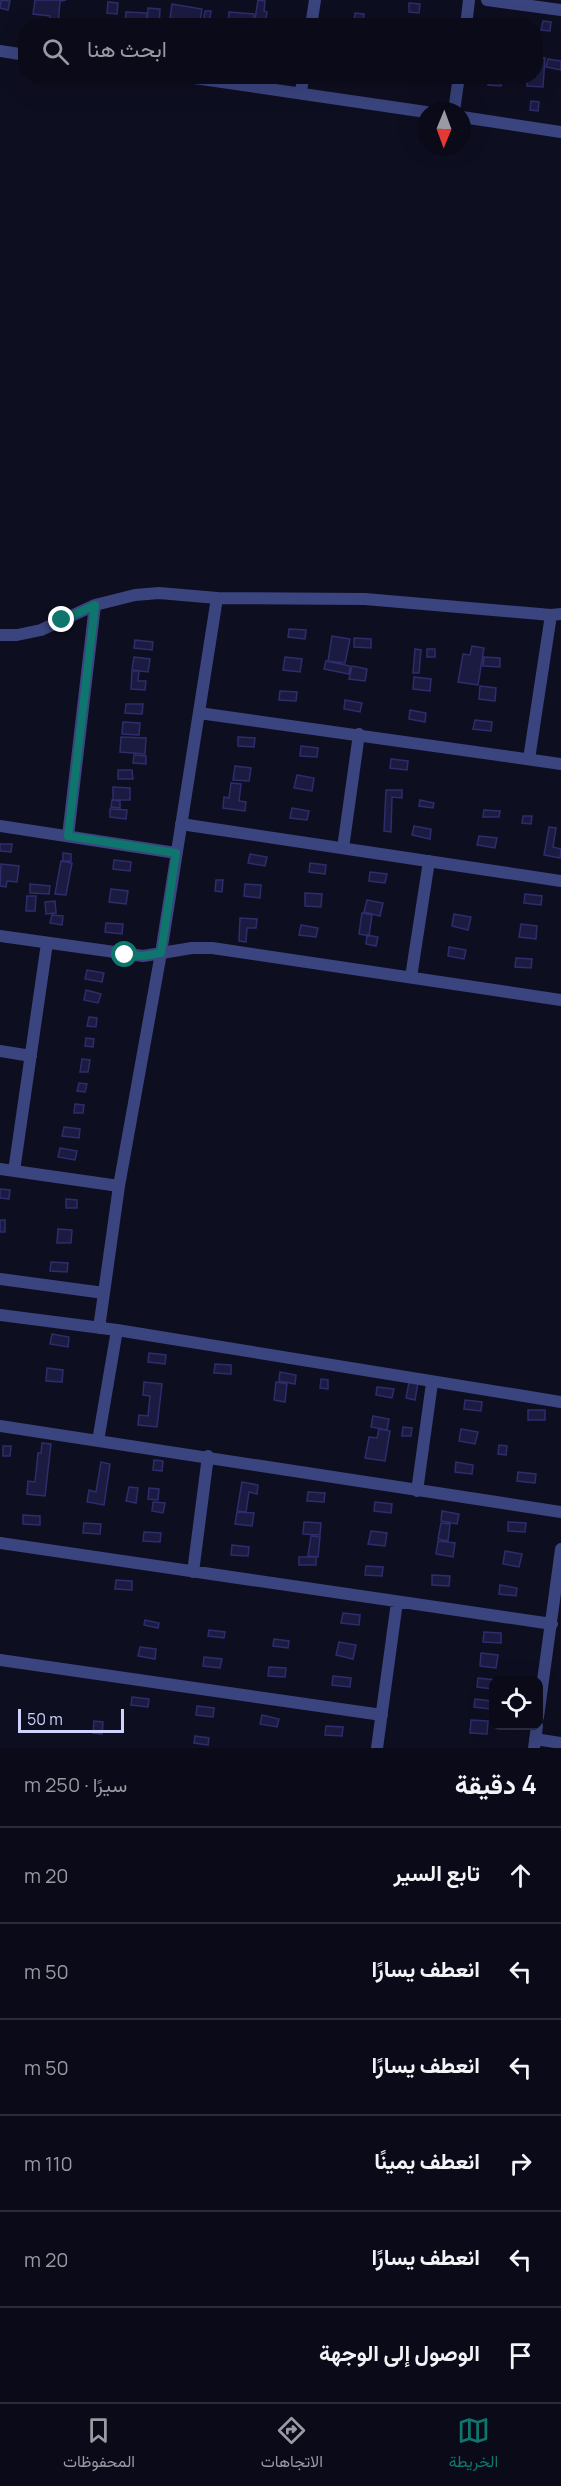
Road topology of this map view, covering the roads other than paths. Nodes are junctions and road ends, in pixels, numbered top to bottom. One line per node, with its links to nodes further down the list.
1 (315, 0): 5 (street)
2 (469, 0): 6 (street)
3 (487, 0): 4 (street)
4 (557, 6)
5 (312, 18)
6 (467, 18)
7 (0, 51): 8 (street)
8 (18, 54)
9 (237, 84): 12 (street)
10 (302, 84): 12 (street)
11 (458, 84): 13 (street)
12 (301, 93): 14 (street)
13 (455, 102)
14 (417, 111)
15 (471, 118): 16 (street)
16 (561, 132)
17 (217, 598): 18 (street); 19 (street); 22 (street)
18 (95, 605): 21 (street); 28 (street)
19 (556, 615): 20 (street)
20 (555, 632): 24 (street)
21 (0, 635)
22 (200, 713): 23 (street); 26 (street)
23 (360, 734): 24 (street); 29 (street)
24 (529, 759): 25 (street)
25 (561, 764)
26 (181, 824): 29 (street); 30 (street)
27 (0, 826): 28 (street)
28 (68, 836): 30 (street)
29 (343, 848): 31 (street)
30 (176, 853): 35 (street)
31 (429, 861): 32 (street); 36 (street)
32 (561, 881)
33 (0, 936): 34 (street)
34 (48, 943): 35 (street); 39 (street)
35 (161, 953): 36 (street); 42 (street)
36 (411, 977): 37 (street)
37 (561, 1000)
38 (0, 1051): 39 (street)
39 (31, 1056): 41 (street)
40 (0, 1169): 41 (street)
41 (14, 1171): 42 (street)
42 (119, 1186): 44 (street)
43 (0, 1279): 44 (street)
44 (104, 1293): 46 (street)
45 (0, 1315): 46 (street)
46 (99, 1328): 47 (street)
47 (117, 1330): 48 (street); 51 (street)
48 (432, 1383): 49 (street); 53 (street)
49 (561, 1402)
50 (0, 1426): 51 (street)
51 (98, 1441): 52 (street)
52 (208, 1456): 53 (street); 57 (street)
53 (417, 1491): 54 (street)
54 (561, 1512)
55 (0, 1543): 57 (street)
56 (561, 1548): 59 (street)
57 (193, 1572): 58 (street)
58 (397, 1602): 59 (street); 62 (street)
59 (552, 1624): 61 (street)
60 (0, 1660): 62 (street)
61 (543, 1684)
62 (382, 1715): 65 (street)
63 (561, 1743): 64 (street)
64 (535, 1744)
65 (377, 1748)

